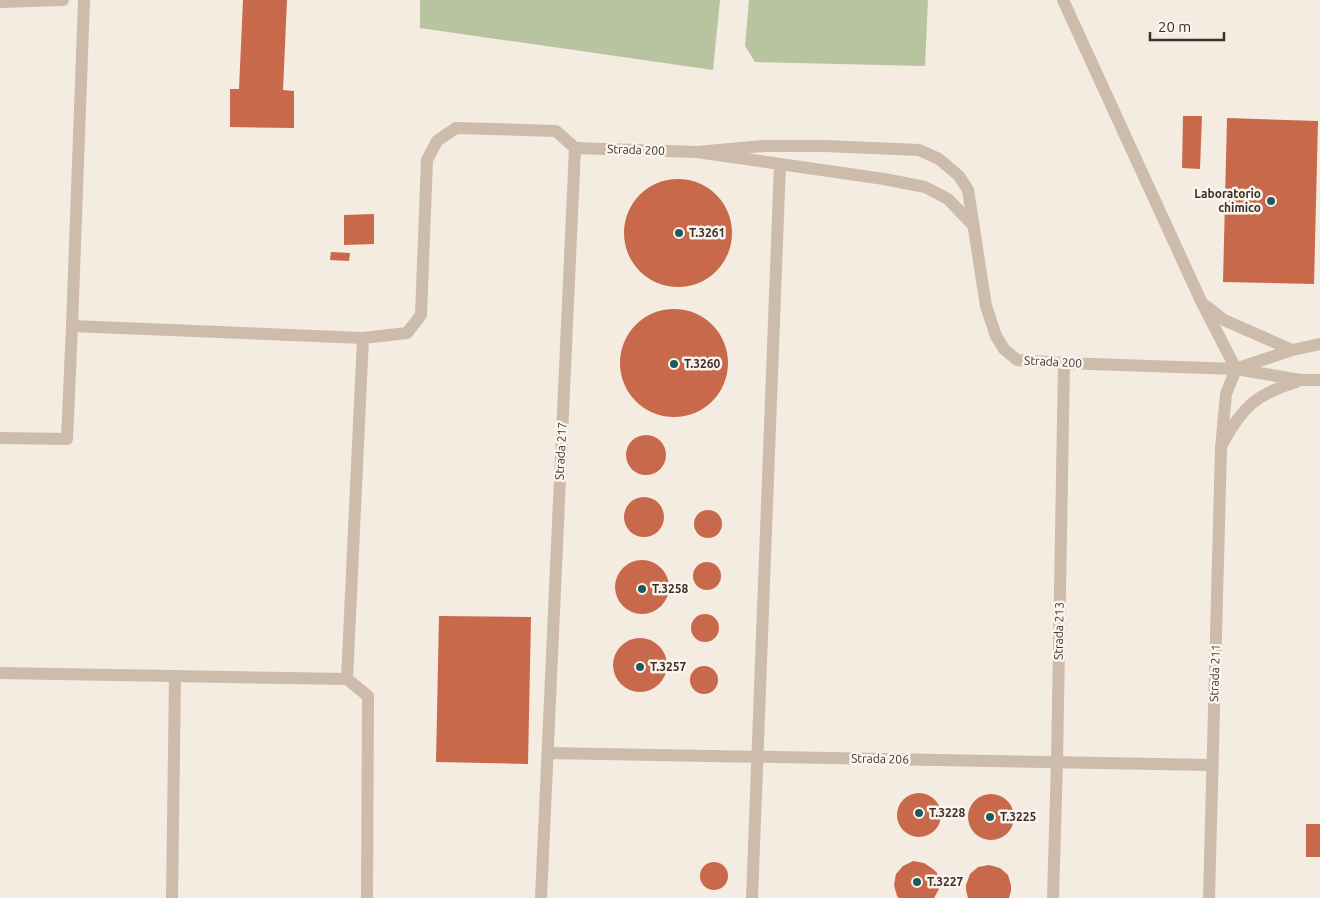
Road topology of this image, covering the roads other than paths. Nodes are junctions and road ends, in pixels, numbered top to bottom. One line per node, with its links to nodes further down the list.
1 (63, 0): 4 (lane)
2 (84, 0): 10 (lane)
3 (1063, 0): 9 (lane)
4 (0, 2)
5 (575, 148): 6 (lane, Strada 200); 11 (lane); 23 (lane, Strada 217)
6 (696, 152): 7 (lane, Strada 200); 8 (lane, Strada 200)
7 (780, 164): 8 (lane, Strada 200); 24 (lane)
8 (972, 224): 14 (lane, Strada 200)
9 (1201, 301): 13 (lane); 15 (lane)
10 (72, 326): 11 (lane); 18 (lane)
11 (363, 338): 22 (lane)
12 (1320, 344): 13 (lane)
13 (1292, 350): 15 (lane)
14 (1064, 364): 15 (lane, Strada 200); 25 (lane, Strada 213)
15 (1236, 369): 16 (lane); 19 (lane, Strada 211)
16 (1300, 380): 17 (lane); 19 (lane, Strada 211)
17 (1320, 380)
18 (0, 438)
19 (1221, 448): 26 (lane, Strada 211)
20 (0, 673): 21 (lane)
21 (175, 677): 22 (lane); 27 (lane)
22 (348, 680): 28 (lane)
23 (548, 753): 24 (lane, Strada 206); 29 (lane, Strada 217)
24 (757, 756): 25 (lane, Strada 206); 30 (lane)
25 (1057, 762): 26 (lane, Strada 206); 31 (lane, Strada 213)
26 (1212, 765): 32 (lane, Strada 211)
27 (172, 898)
28 (367, 898)
29 (541, 898)
30 (752, 898)
31 (1053, 898)
32 (1209, 898)

